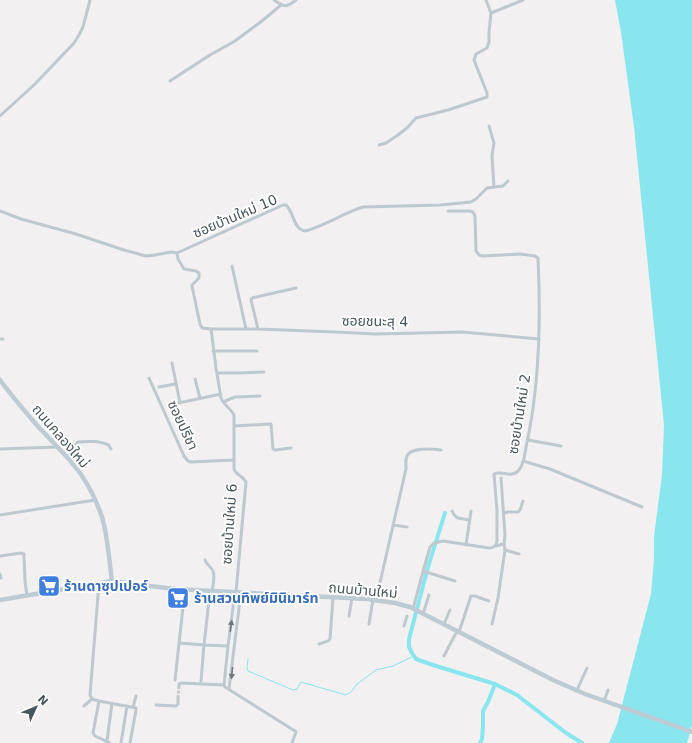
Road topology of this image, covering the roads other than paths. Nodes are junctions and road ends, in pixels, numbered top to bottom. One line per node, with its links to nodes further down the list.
1 (90, 0): 10 (street)
2 (274, 0): 6 (street)
3 (296, 0): 6 (street)
4 (486, 0): 7 (street)
5 (523, 0): 7 (street)
6 (281, 5): 8 (street)
7 (491, 13): 13 (street)
8 (170, 81)
9 (0, 108): 10 (street)
10 (4, 112): 11 (street)
11 (0, 116)
12 (489, 126): 15 (street)
13 (379, 145)
14 (508, 181): 15 (street, ซอยบ้านใหม่ 10)
15 (494, 187): 18 (street, ซอยบ้านใหม่ 10)
16 (0, 211): 18 (street, ซอยบ้านใหม่ 10)
17 (448, 211): 24 (street, ซอยบ้านใหม่ 2)
18 (177, 253): 21 (street)
19 (232, 266): 22 (street)
20 (296, 288): 23 (street)
21 (211, 329): 22 (street, ซอยชนะสุ 4); 25 (street, ซอยบ้านใหม่ 6)
22 (246, 329): 23 (street, ซอยชนะสุ 4)
23 (258, 329): 24 (street, ซอยชนะสุ 4)
24 (539, 338): 42 (street, ซอยบ้านใหม่ 2)
25 (213, 351): 26 (street); 29 (street, ซอยบ้านใหม่ 6)
26 (257, 351)
27 (172, 364): 33 (street)
28 (264, 372): 29 (street)
29 (217, 373): 35 (street, ซอยบ้านใหม่ 6)
30 (149, 378): 50 (street, ซอยปรีชา)
31 (195, 379): 37 (street)
32 (0, 380): 44 (street, ถนนคลองใหม่)
33 (175, 384): 34 (street); 39 (street)
34 (159, 387)
35 (221, 394): 37 (street); 38 (street, ซอยบ้านใหม่ 6)
36 (260, 396): 38 (street)
37 (200, 398): 39 (street)
38 (223, 402): 41 (street, ซอยบ้านใหม่ 6)
39 (180, 403): 40 (street)
40 (169, 405)
41 (234, 426): 45 (street); 50 (street, ซอยบ้านใหม่ 6)
42 (528, 440): 43 (street); 51 (street, ซอยบ้านใหม่ 2)
43 (560, 446)
44 (58, 447): 47 (street); 49 (street, ถนนคลองใหม่)
45 (291, 448)
46 (111, 449): 49 (street)
47 (0, 450)
48 (440, 450): 61 (street)
49 (68, 459): 53 (street, ถนนคลองใหม่)
50 (233, 460): 78 (street, ซอยบ้านใหม่ 6)
51 (523, 460): 55 (street); 65 (street, ซอยบ้านใหม่ 2)
52 (502, 478): 58 (street)
53 (95, 500): 59 (street); 73 (street, ถนนคลองใหม่)
54 (523, 501): 58 (street)
55 (642, 507)
56 (452, 511): 60 (street)
57 (471, 511): 60 (street)
58 (504, 513): 63 (street)
59 (0, 515)
60 (469, 520): 64 (street)
61 (393, 525): 62 (street); 84 (street)
62 (407, 527)
63 (504, 544): 65 (street); 66 (street)
64 (466, 545): 65 (street); 70 (street)
65 (495, 546)
66 (505, 550): 67 (street); 92 (street)
67 (519, 554)
68 (0, 556): 80 (street)
69 (206, 560): 77 (street)
70 (423, 572): 74 (street); 86 (street)
71 (0, 574): 72 (street)
72 (1, 578)
73 (112, 581): 75 (street, ถนนบ้านใหม่); 76 (street, ถนนบ้านใหม่)
74 (455, 581)
75 (99, 583): 80 (street, ถนนบ้านใหม่); 110 (street)
76 (185, 589): 77 (street, ถนนบ้านใหม่); 95 (street)
77 (211, 591): 78 (street, ถนนบ้านใหม่); 97 (street)
78 (237, 592): 81 (street, ถนนบ้านใหม่); 98 (street, one-way to 78); 105 (street, one-way to 105)
79 (430, 595): 88 (street)
80 (27, 596): 83 (street, ถนนบ้านใหม่)
81 (333, 598): 82 (street, ถนนบ้านใหม่); 96 (street)
82 (352, 598): 84 (street, ถนนบ้านใหม่); 89 (street)
83 (0, 600)
84 (375, 600): 86 (street, ถนนบ้านใหม่); 90 (street)
85 (489, 601): 94 (street)
86 (412, 608): 88 (street, ถนนบ้านใหม่); 93 (street)
87 (450, 610): 91 (street)
88 (422, 614): 91 (street, ถนนบ้านใหม่)
89 (349, 616)
90 (368, 624)
91 (444, 624): 94 (street, ถนนบ้านใหม่)
92 (492, 624)
93 (404, 626)
94 (458, 632): 99 (street); 106 (street, ถนนบ้านใหม่)
95 (179, 643): 97 (street); 101 (street)
96 (319, 644)
97 (204, 645): 98 (street); 102 (street)
98 (228, 646): 103 (street)
99 (444, 656)
100 (587, 668): 106 (street)
101 (175, 680)
102 (201, 680)
103 (224, 685): 104 (street); 105 (street)
104 (179, 686)
105 (230, 687): 122 (street)
106 (577, 690): 112 (street, ถนนบ้านใหม่)
107 (608, 690): 112 (street)
108 (136, 696): 117 (street)
109 (178, 698): 114 (street)
110 (92, 699): 111 (street); 115 (street)
111 (99, 701): 113 (street); 119 (street)
112 (604, 701): 118 (street, ถนนบ้านใหม่)
113 (112, 703): 116 (street); 119 (street)
114 (156, 705)
115 (84, 706)
116 (127, 706): 117 (street); 120 (street)
117 (133, 707): 121 (street)
118 (692, 732)
119 (108, 742)
120 (121, 743)
121 (130, 743)
122 (292, 743)

